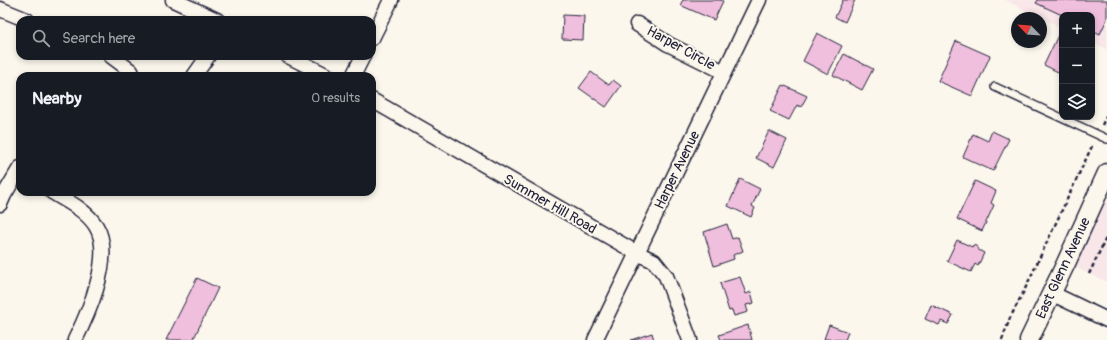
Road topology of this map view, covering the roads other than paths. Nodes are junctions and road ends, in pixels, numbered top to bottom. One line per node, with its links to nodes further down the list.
1 (173, 0): 6 (street)
2 (391, 0): 8 (street)
3 (758, 0): 17 (street, Harper Avenue)
4 (0, 9): 5 (street)
5 (17, 16)
6 (208, 16)
7 (637, 24): 17 (street, Harper Circle)
8 (376, 30)
9 (116, 60): 13 (street)
10 (205, 60): 14 (street)
11 (296, 60): 15 (street)
12 (361, 60): 16 (street)
13 (131, 72)
14 (197, 72)
15 (320, 72)
16 (355, 72)
17 (724, 72): 25 (street, Harper Avenue)
18 (995, 87): 20 (lane)
19 (376, 102): 25 (street, Summer Hill Road)
20 (1107, 139)
21 (1107, 173): 26 (street, East Glenn Avenue)
22 (16, 175): 24 (street)
23 (58, 196): 28 (street)
24 (0, 204)
25 (637, 253): 29 (street, Harper Avenue); 30 (street, Summer Hill Road)
26 (1051, 293): 27 (street); 31 (street, East Glenn Avenue)
27 (1107, 320)
28 (75, 340)
29 (595, 340)
30 (690, 340)
31 (1029, 340)

